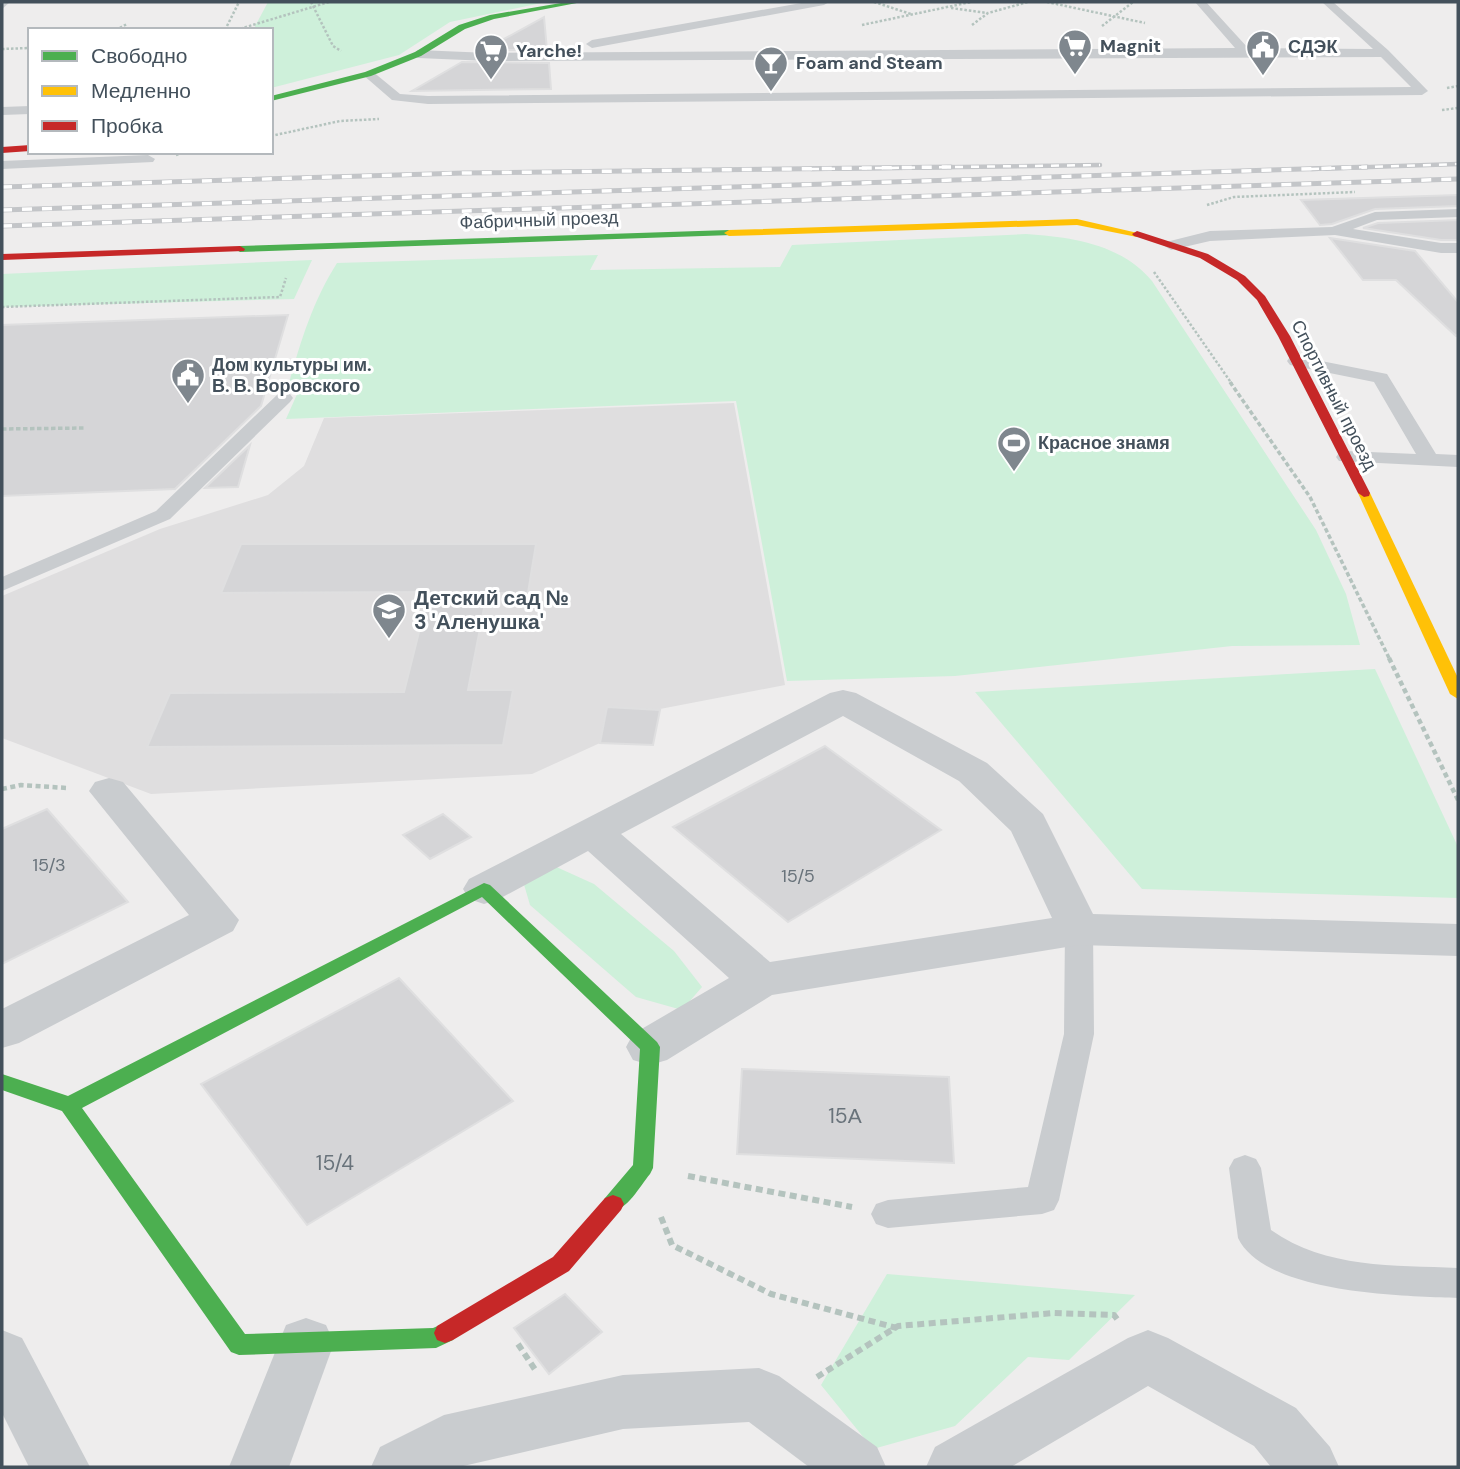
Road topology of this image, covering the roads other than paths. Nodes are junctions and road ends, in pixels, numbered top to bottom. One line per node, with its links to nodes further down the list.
1 (5, 2): 6 (lane)
2 (579, 2): 8 (main road)
3 (824, 2): 10 (lane)
4 (1200, 2): 7 (lane)
5 (1326, 2): 9 (lane)
6 (2, 6)
7 (1245, 52): 9 (lane); 10 (lane)
8 (418, 54): 10 (lane); 11 (main road)
9 (1384, 54): 11 (lane)
10 (574, 56)
11 (368, 74): 12 (main road)
12 (273, 98)
13 (28, 110): 14 (lane)
14 (2, 111)
15 (28, 148): 16 (main road)
16 (2, 150)
17 (148, 159): 18 (lane)
18 (2, 165)
19 (1458, 213): 21 (lane)
20 (1077, 222): 22 (main road, Спортивный проезд); 24 (main road, Фабричный проезд)
21 (1334, 231): 22 (lane); 23 (lane)
22 (1171, 244): 25 (main road, Спортивный проезд)
23 (1458, 248)
24 (2, 257)
25 (1296, 361): 27 (main road, Спортивный проезд); 28 (lane)
26 (284, 398): 30 (lane)
27 (1346, 457): 28 (lane); 31 (main road, Спортивный проезд)
28 (1429, 459): 29 (lane)
29 (1458, 461)
30 (2, 585)
31 (1458, 694)
32 (109, 791): 38 (street)
33 (592, 832): 34 (street); 35 (street); 37 (street)
34 (484, 889): 39 (main road); 41 (main road)
35 (1079, 929): 36 (street); 37 (street); 43 (lane)
36 (1458, 940)
37 (761, 980): 39 (street)
38 (2, 1030)
39 (650, 1047): 45 (main road)
40 (2, 1083): 41 (main road)
41 (69, 1105): 45 (main road)
42 (1245, 1168): 44 (lane)
43 (888, 1214)
44 (1458, 1283)
45 (306, 1342): 48 (street)
46 (2, 1356): 47 (street)
47 (60, 1467)
48 (258, 1467)
49 (401, 1467): 50 (street)
50 (856, 1467)
51 (956, 1467): 52 (street)
52 (1309, 1467)

